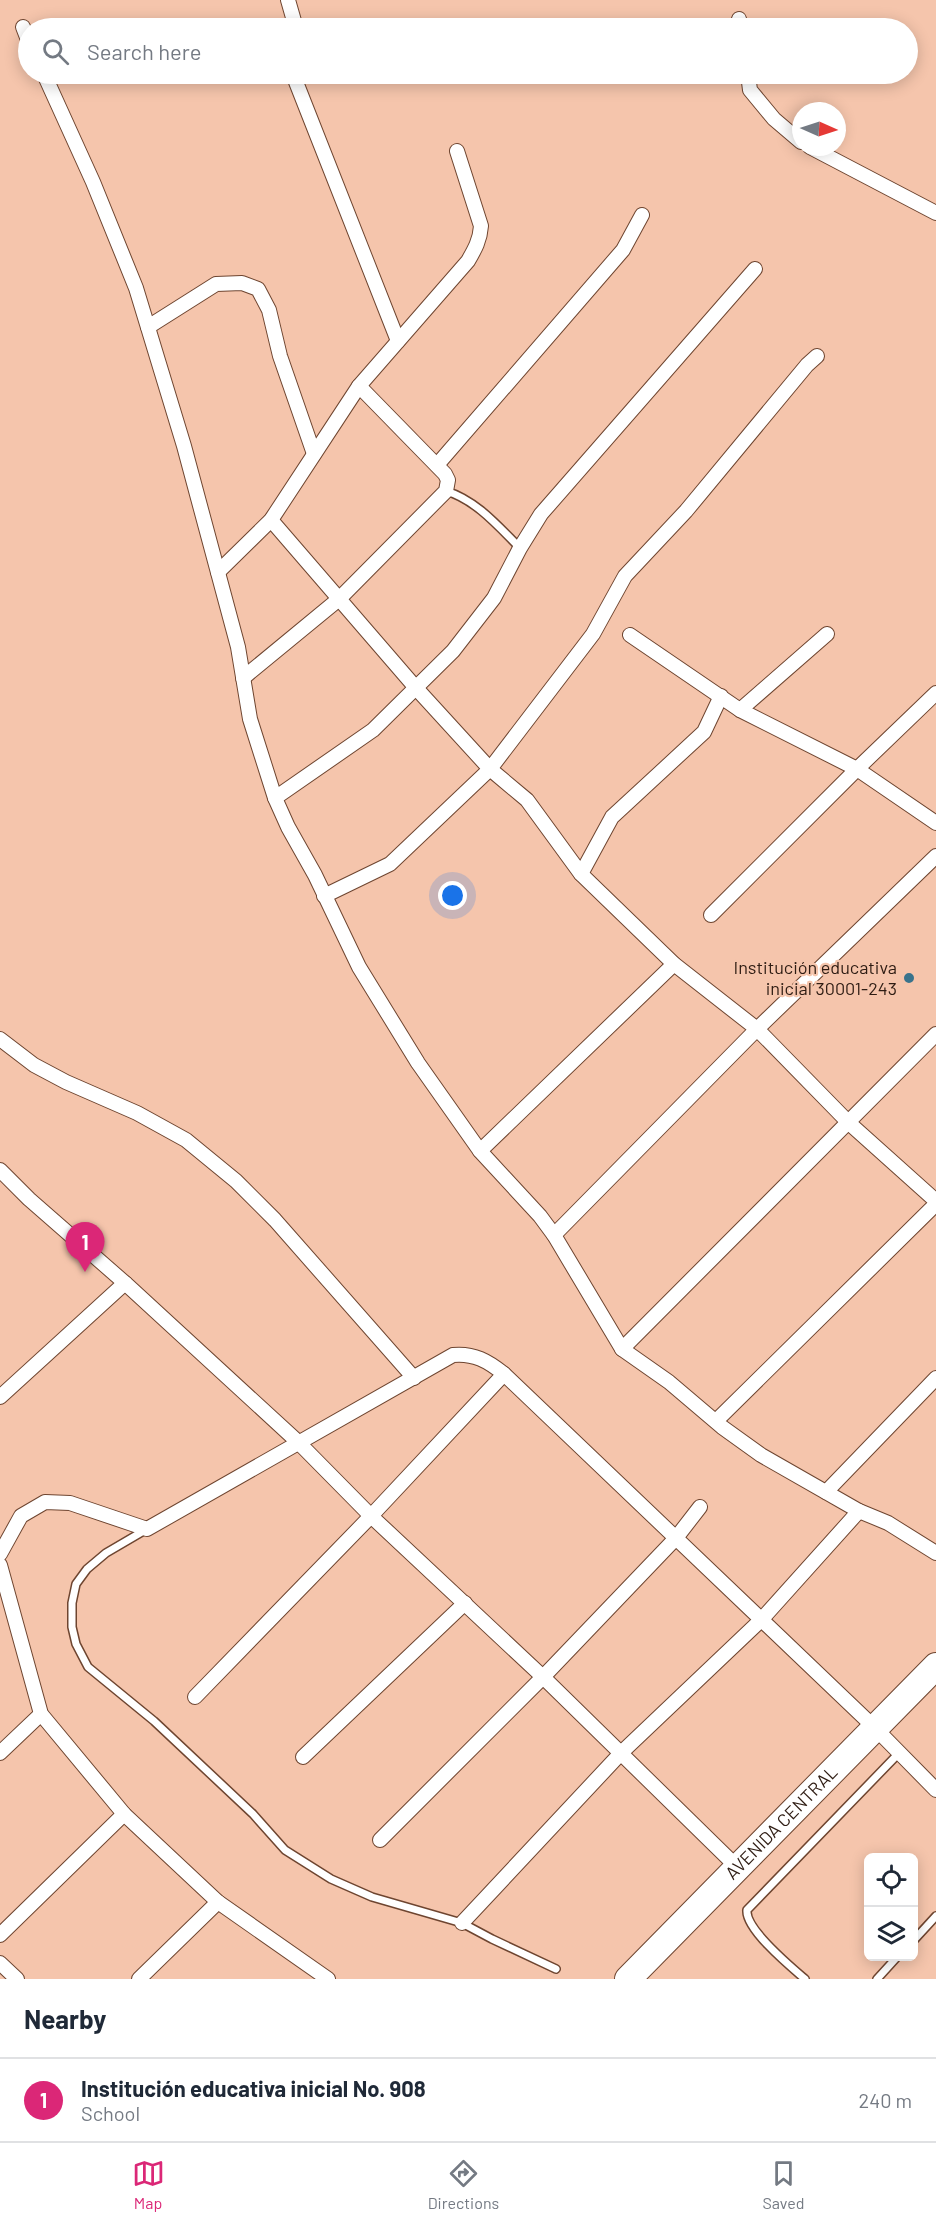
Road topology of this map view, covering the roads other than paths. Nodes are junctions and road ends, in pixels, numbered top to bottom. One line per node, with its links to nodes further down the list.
1 (288, 0): 2 (street)
2 (293, 18)
3 (48, 84): 12 (street)
4 (297, 84): 13 (street)
5 (749, 84): 6 (street)
6 (792, 134)
7 (457, 151): 13 (street)
8 (827, 156): 9 (street)
9 (936, 213)
10 (642, 215): 17 (street)
11 (755, 269): 20 (street)
12 (148, 327): 16 (street); 21 (street)
13 (398, 341): 15 (street)
14 (817, 356): 30 (street)
15 (359, 386): 16 (street); 17 (street)
16 (314, 454): 19 (street)
17 (437, 465): 18 (street)
18 (446, 491): 20 (lane); 22 (street)
19 (271, 520): 21 (street); 22 (street)
20 (520, 548): 26 (street)
21 (218, 572): 25 (street)
22 (339, 599): 25 (street); 26 (street)
23 (630, 634): 28 (street)
24 (827, 634): 29 (street)
25 (243, 678): 32 (street)
26 (416, 688): 30 (street); 32 (street)
27 (936, 693): 31 (street)
28 (721, 696): 29 (street); 35 (street)
29 (740, 710): 31 (street)
30 (490, 769): 35 (street); 36 (street)
31 (857, 769): 33 (street); 37 (street)
32 (275, 798): 36 (street)
33 (936, 823)
34 (936, 856): 39 (street)
35 (581, 874): 38 (street)
36 (324, 896): 43 (street)
37 (711, 915)
38 (674, 964): 39 (street); 43 (street)
39 (757, 1029): 42 (street); 46 (street)
40 (936, 1034): 42 (street)
41 (0, 1039): 50 (street)
42 (849, 1123): 45 (street); 48 (street)
43 (480, 1151): 46 (street)
44 (0, 1170): 47 (street)
45 (936, 1202): 53 (street)
46 (554, 1235): 48 (street)
47 (125, 1283): 52 (street); 54 (street)
48 (622, 1349): 53 (street)
49 (504, 1374): 50 (street); 58 (street); 60 (street)
50 (414, 1378): 54 (street)
51 (936, 1378): 55 (street)
52 (0, 1397)
53 (716, 1421): 55 (street)
54 (298, 1442): 58 (street); 59 (street)
55 (826, 1492): 57 (street)
56 (700, 1507): 60 (street)
57 (859, 1512): 61 (street); 65 (street)
58 (371, 1516): 64 (street); 68 (street)
59 (147, 1529): 62 (street); 81 (lane)
60 (676, 1538): 65 (street); 67 (street)
61 (936, 1553)
62 (0, 1554)
63 (0, 1565): 69 (street)
64 (465, 1603): 67 (street); 74 (street)
65 (762, 1619): 70 (street); 72 (street)
66 (936, 1666): 70 (highway, AVENIDA CENTRAL)
67 (543, 1677): 72 (street); 77 (street)
68 (195, 1698)
69 (41, 1714): 73 (street); 76 (street)
70 (875, 1728): 71 (street); 78 (highway, AVENIDA CENTRAL)
71 (900, 1752): 75 (street); 91 (lane)
72 (621, 1753): 78 (street); 81 (street)
73 (0, 1754)
74 (303, 1757)
75 (936, 1790)
76 (124, 1814): 79 (street); 82 (street)
77 (380, 1840)
78 (737, 1868): 90 (highway, AVENIDA CENTRAL)
79 (218, 1902): 88 (street); 89 (street)
80 (936, 1916): 83 (lane)
81 (462, 1923): 86 (lane)
82 (0, 1935)
83 (918, 1936)
84 (893, 1961): 92 (lane)
85 (0, 1962): 87 (street)
86 (556, 1969)
87 (17, 1979)
88 (139, 1979)
89 (328, 1979)
90 (628, 1979)
91 (806, 1979)
92 (877, 1979)

